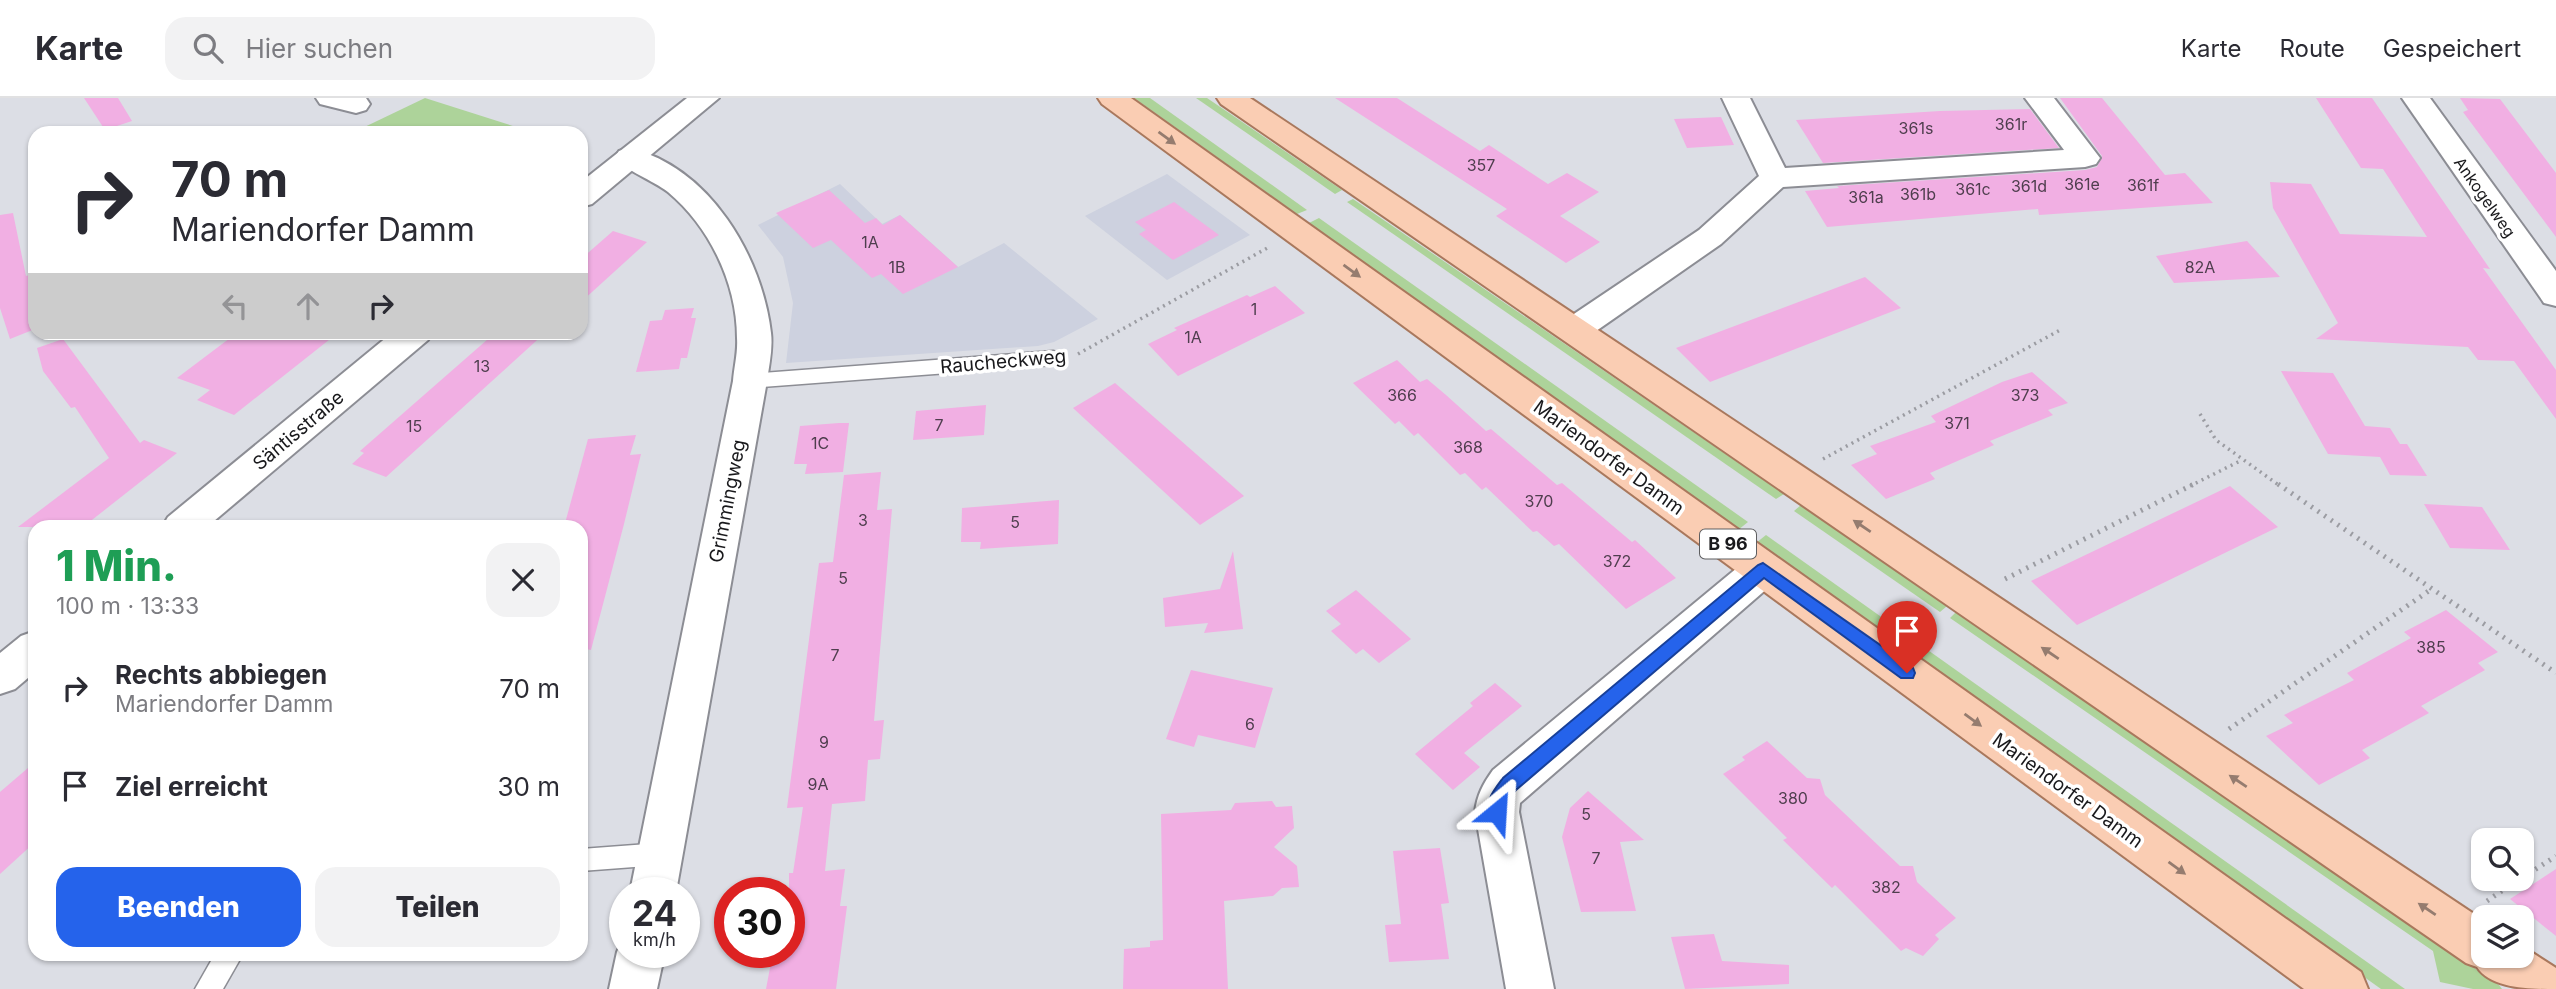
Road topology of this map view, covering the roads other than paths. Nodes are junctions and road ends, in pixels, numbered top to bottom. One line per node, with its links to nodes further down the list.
1 (705, 98): 7 (street)
2 (1112, 98): 16 (main road, Mariendorfer Damm / B 96, one-way to 16)
3 (1231, 98): 11 (main road)
4 (1736, 98): 8 (street)
5 (2039, 98): 8 (street)
6 (2416, 98): 10 (street, Ankogelweg)
7 (630, 157): 9 (street); 14 (street, Grimmingweg)
8 (1775, 178): 11 (street)
9 (588, 191)
10 (2556, 295)
11 (1574, 330): 21 (main road, one-way to 11)
12 (406, 340): 15 (street, Säntisstraße)
13 (1053, 358): 14 (lane, Raucheckweg)
14 (750, 381): 20 (street, Grimmingweg)
15 (189, 520)
16 (1763, 569): 27 (street); 28 (main road, Mariendorfer Damm / B 96, one-way to 28)
17 (28, 654): 18 (street)
18 (0, 677)
19 (588, 861): 20 (lane)
20 (657, 873)
21 (2471, 939)
22 (226, 961): 25 (lane)
23 (638, 968): 26 (street)
24 (2514, 968): 29 (main road)
25 (208, 989)
26 (634, 989)
27 (1530, 989)
28 (2344, 989)
29 (2545, 989)

